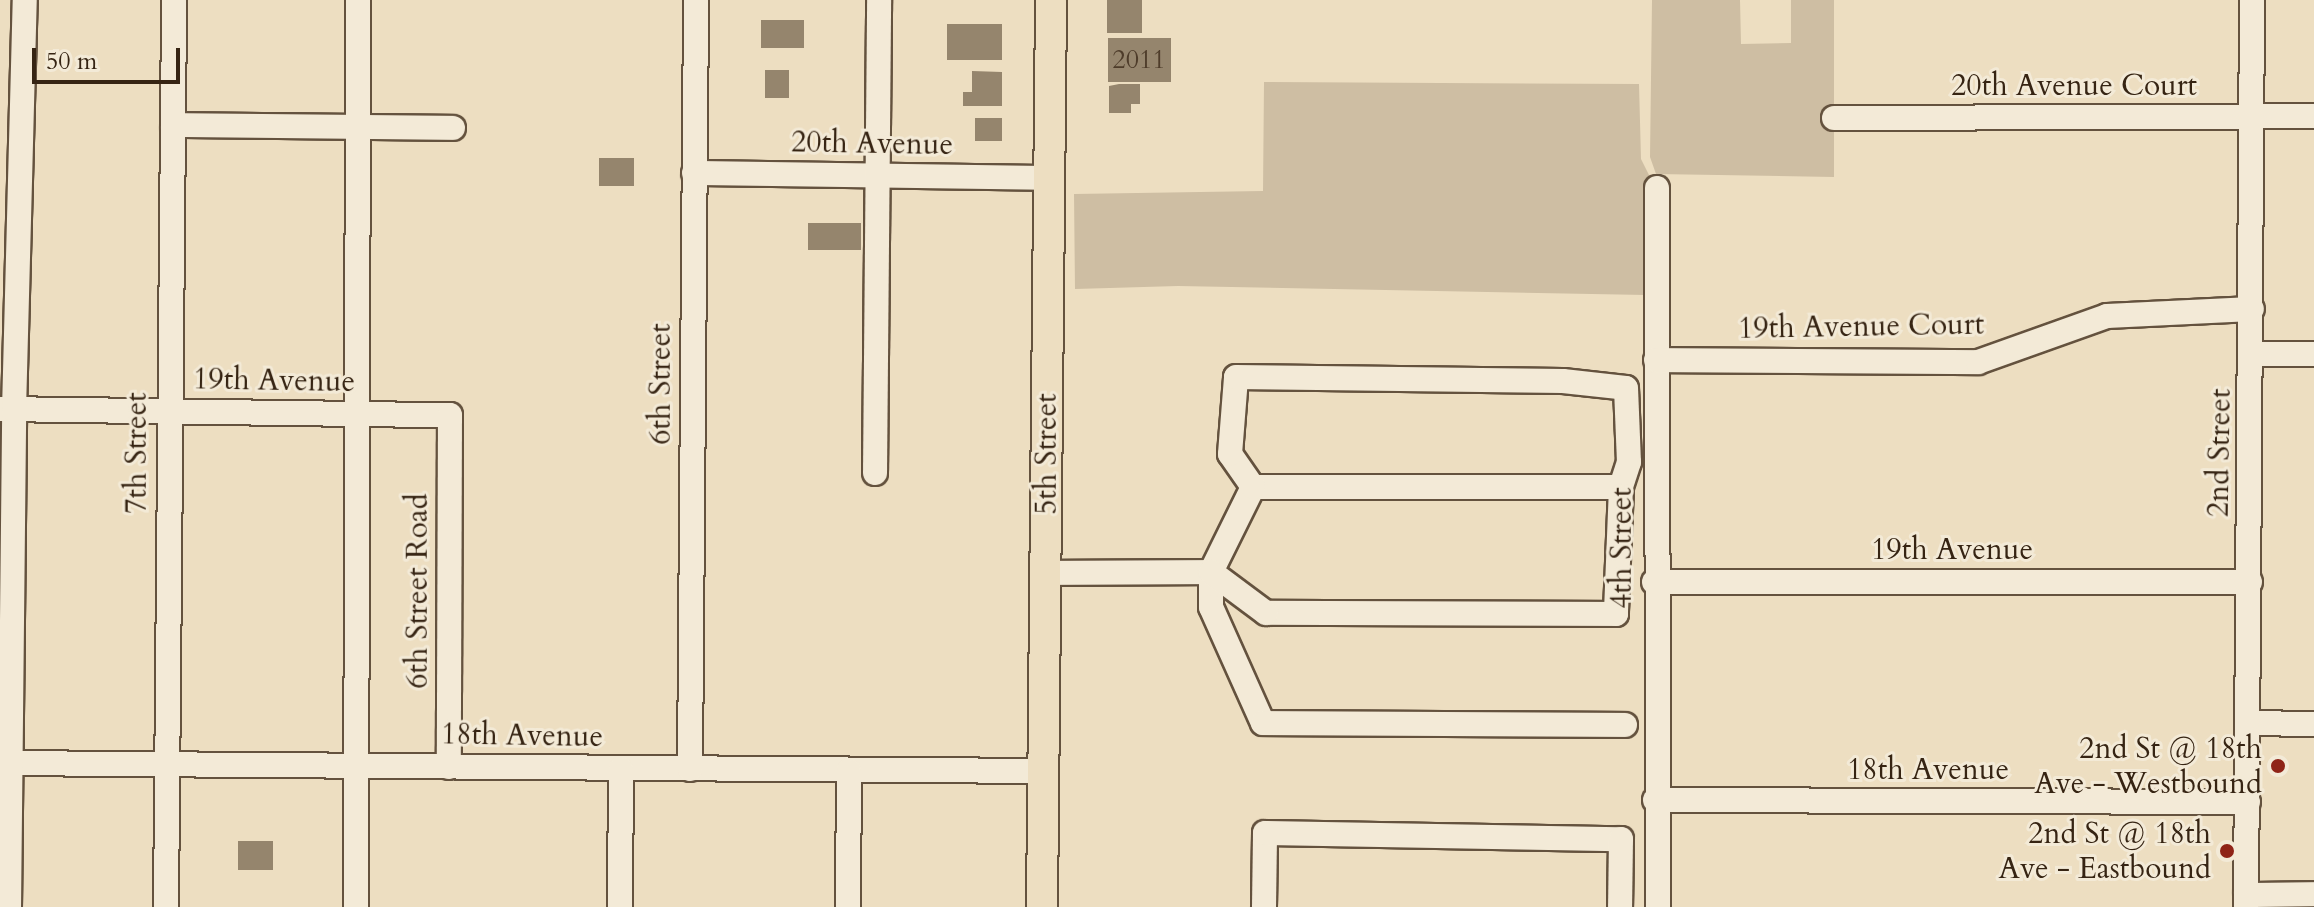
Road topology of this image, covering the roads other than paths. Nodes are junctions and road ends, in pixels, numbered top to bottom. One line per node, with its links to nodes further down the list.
1 (25, 0): 22 (street)
2 (174, 0): 11 (street, 7th Street)
3 (358, 0): 12 (street)
4 (696, 0): 14 (street, 6th Street)
5 (879, 0): 15 (street)
6 (1051, 0): 16 (main road, 5th Street)
7 (2252, 0): 10 (street, 2nd Street)
8 (2314, 116): 10 (street, 20th Avenue Court)
9 (1834, 118): 10 (street, 20th Avenue Court)
10 (2252, 118): 18 (street, 2nd Street)
11 (173, 125): 12 (street); 23 (street, 7th Street)
12 (356, 127): 13 (street); 24 (street)
13 (453, 128)
14 (694, 173): 15 (street, 20th Avenue); 41 (street, 6th Street)
15 (877, 177): 16 (street, 20th Avenue); 26 (street)
16 (1049, 178): 30 (main road, 5th Street)
17 (1657, 188): 21 (street, 4th Street)
18 (2252, 309): 19 (street, 2nd Street); 21 (street, 19th Avenue Court)
19 (2253, 354): 20 (street); 32 (street, 2nd Street)
20 (2314, 354)
21 (1656, 360): 31 (street, 4th Street)
22 (7, 410): 23 (street, 19th Avenue); 36 (street)
23 (169, 412): 24 (street, 19th Avenue); 37 (street, 7th Street)
24 (355, 414): 25 (street, 19th Avenue); 38 (street)
25 (450, 415): 39 (street, 6th Street Road)
26 (875, 473)
27 (1253, 487): 28 (street); 28 (street); 29 (street)
28 (1621, 487): 29 (street)
29 (1211, 572): 30 (street); 35 (street)
30 (1046, 573): 43 (main road, 5th Street)
31 (1654, 582): 32 (street, 19th Avenue); 44 (street, 4th Street)
32 (2250, 582): 33 (street, 2nd Street)
33 (2249, 723): 34 (street); 45 (street, 2nd Street)
34 (2314, 724)
35 (1625, 725)
36 (5, 763): 37 (street, 18th Avenue); 48 (street)
37 (167, 765): 38 (street, 18th Avenue); 49 (street, 7th Street)
38 (357, 766): 39 (street, 18th Avenue); 50 (street)
39 (449, 767): 40 (street, 18th Avenue)
40 (621, 769): 41 (street, 18th Avenue); 51 (street)
41 (690, 769): 42 (street, 18th Avenue)
42 (849, 771): 43 (street, 18th Avenue); 52 (street)
43 (1043, 771): 53 (main road, 5th Street)
44 (1655, 800): 45 (street, 18th Avenue); 56 (street, 4th Street)
45 (2248, 802): 47 (street, 2nd Street)
46 (2314, 894): 47 (street)
47 (2246, 901)
48 (9, 907)
49 (166, 907)
50 (356, 907)
51 (620, 907)
52 (848, 907)
53 (1042, 907)
54 (1264, 907): 55 (street)
55 (1620, 907)
56 (1658, 907)

